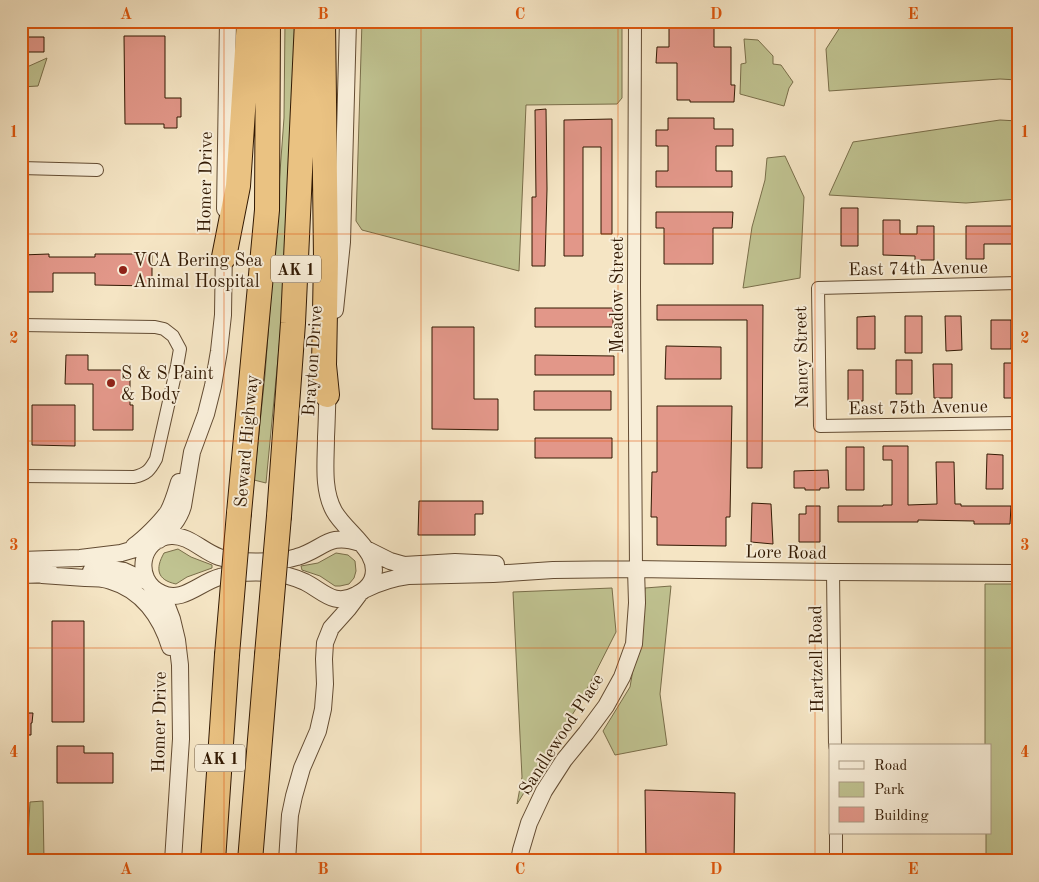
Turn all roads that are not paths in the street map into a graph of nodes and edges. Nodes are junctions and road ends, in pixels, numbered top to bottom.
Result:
1 (228, 21) edge
2 (249, 21) edge
3 (268, 21) edge
4 (307, 21) edge
5 (323, 21) edge
6 (348, 21) edge
7 (635, 21) edge
8 (21, 168) edge
9 (97, 170) dead end
10 (224, 257) junction
11 (1018, 283) edge
12 (818, 288) joint
13 (21, 325) edge
14 (327, 395) junction
15 (1018, 423) edge
16 (820, 426) joint
17 (192, 452) junction
18 (21, 476) edge
19 (155, 542) junction
20 (363, 546) junction
21 (121, 553) junction
22 (21, 560) edge
23 (636, 569) junction
24 (553, 570) junction
25 (833, 572) junction
26 (1018, 572) edge
27 (21, 575) edge
28 (42, 575) junction
29 (152, 586) junction
30 (363, 591) junction
31 (180, 700) junction
32 (835, 744) edge
33 (836, 834) edge
34 (173, 861) edge
35 (213, 861) edge
36 (250, 861) edge
37 (287, 861) edge
38 (520, 861) edge
39 (836, 861) edge

1 - 10 street, Homer Drive
2 - 10 highway
3 - 35 highway, Seward Highway / AK 1, bridge
4 - 36 highway, AK 1, bridge
5 - 14 highway
6 - 14 street, Brayton Drive
7 - 23 street, Meadow Street
8 - 9 street
10 - 17 street, Homer Drive
11 - 12 street, East 74th Avenue
12 - 16 street, Nancy Street
13 - 18 street
14 - 20 street, Brayton Drive
15 - 16 street, East 75th Avenue
17 - 19 street, Homer Drive
17 - 21 street
19 - 20 street
19 - 21 street
19 - 29 street
20 - 24 street, Lore Road
20 - 30 street
21 - 22 street
23 - 24 street, Lore Road
23 - 25 street, Lore Road
23 - 38 street, Sandlewood Place
24 - 30 street, Lore Road
25 - 26 street, Lore Road
25 - 32 street, Hartzell Road
27 - 28 street
28 - 29 street, Lore Road
28 - 31 street
29 - 30 street, Lore Road
29 - 31 street, Homer Drive
30 - 37 street
31 - 34 street, Homer Drive
33 - 39 street

